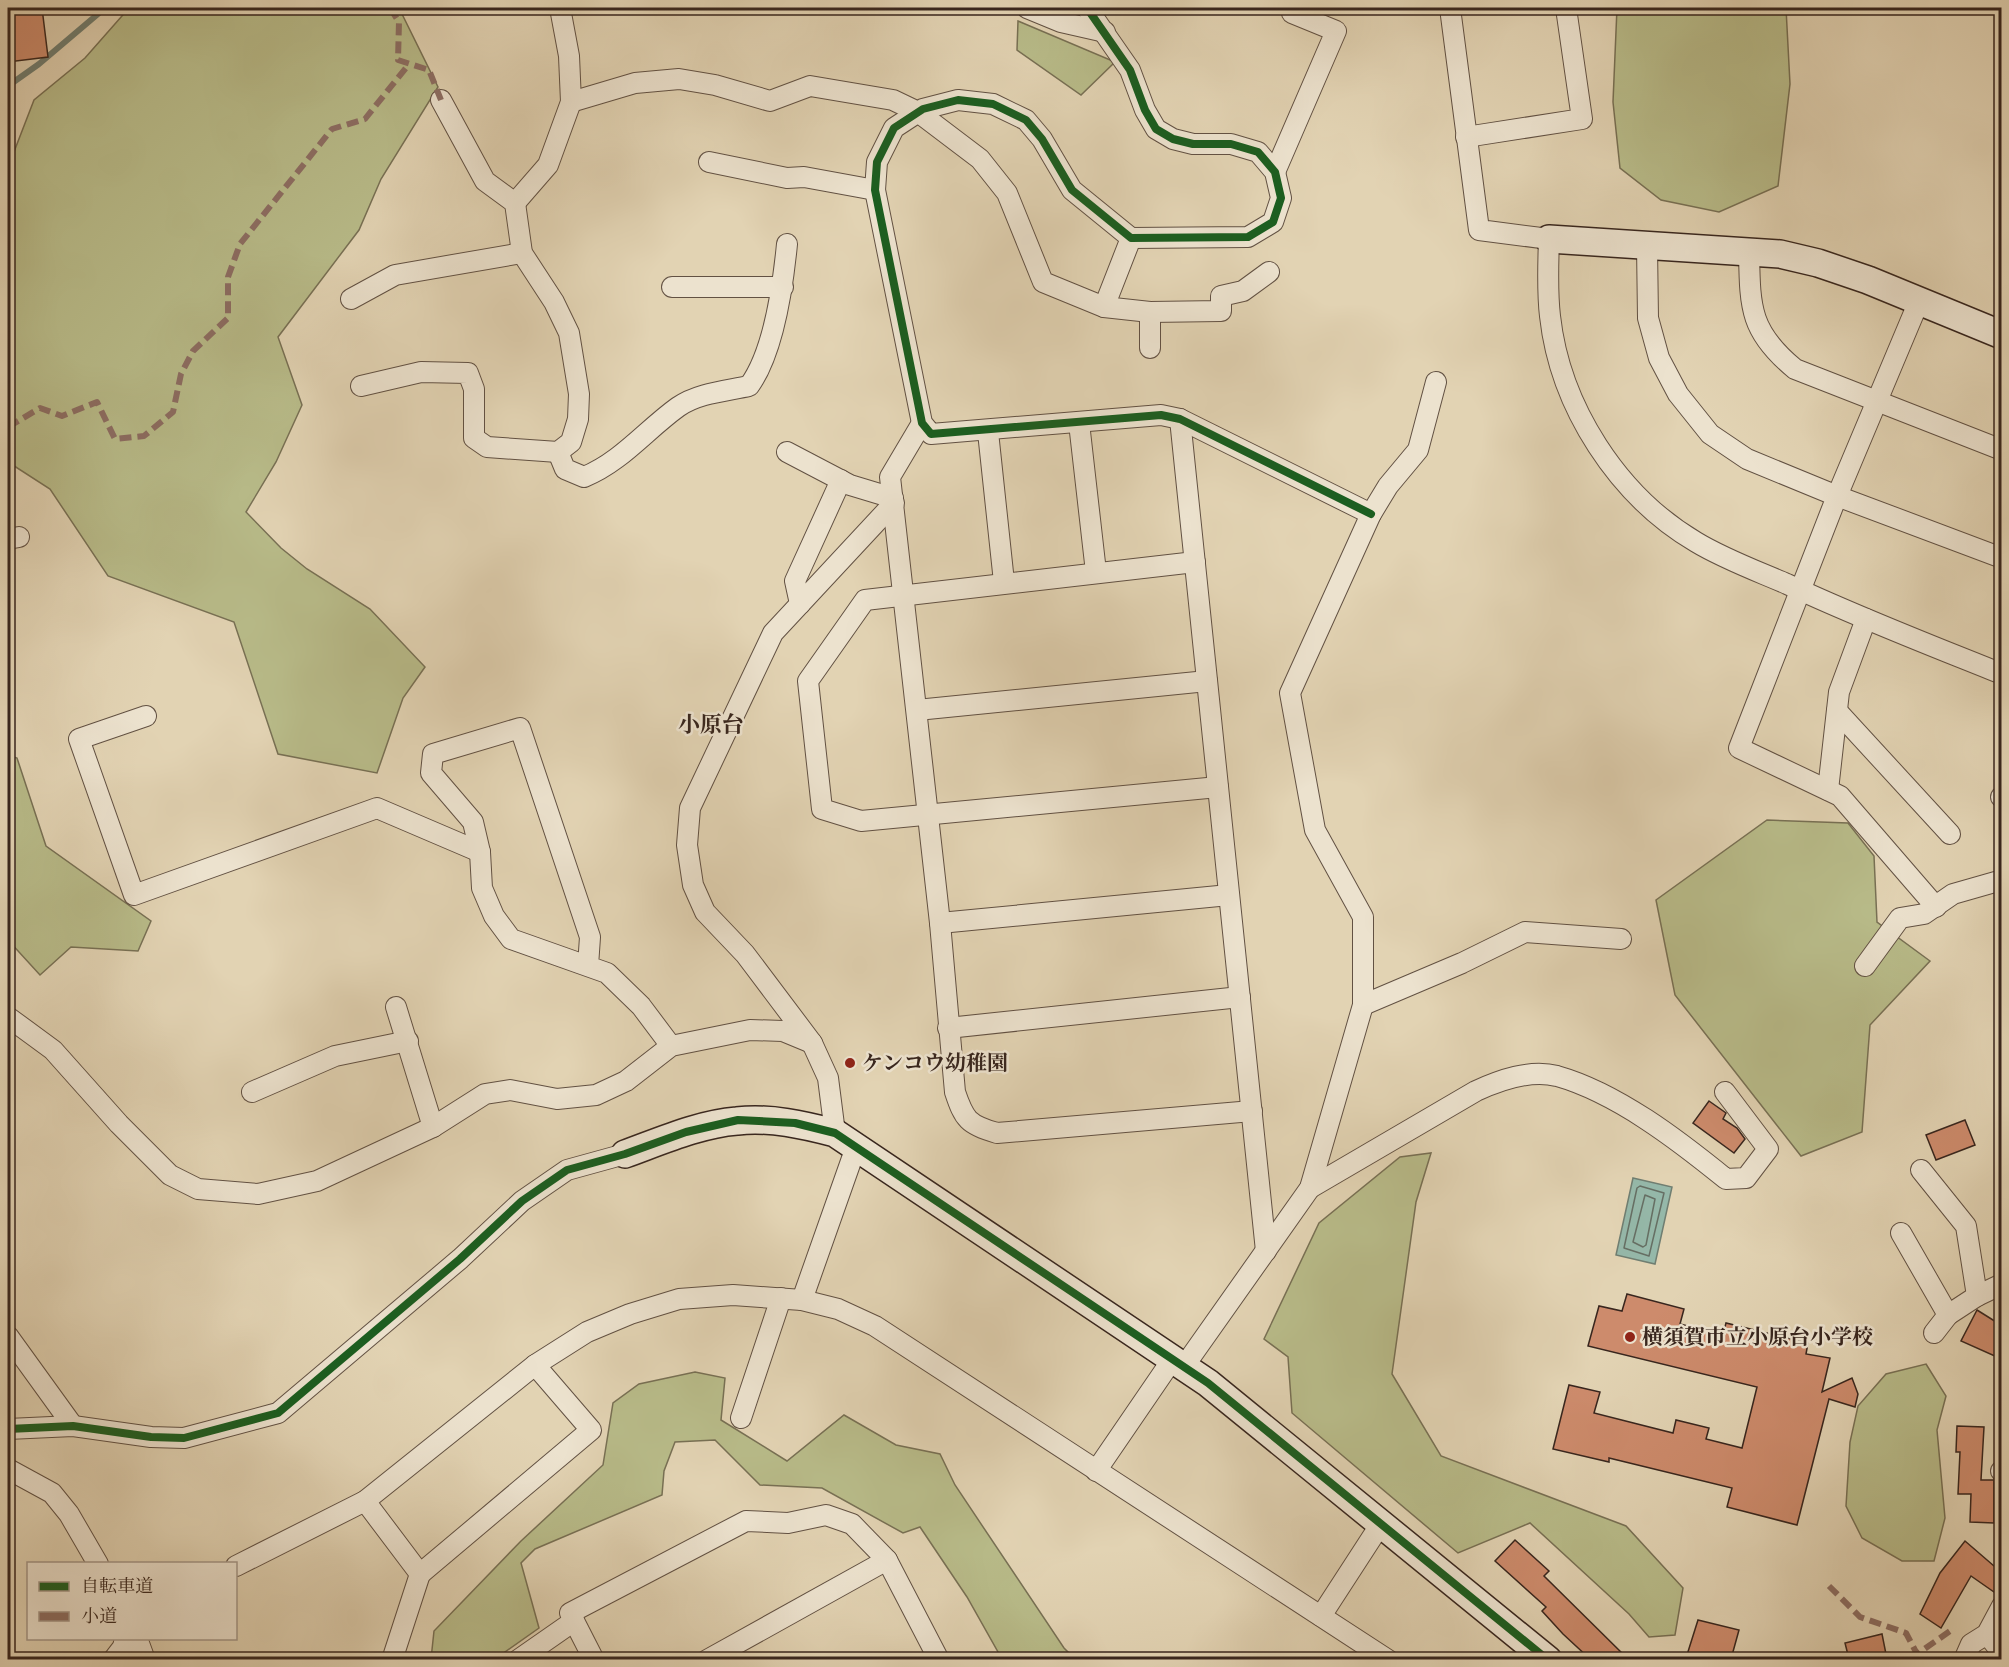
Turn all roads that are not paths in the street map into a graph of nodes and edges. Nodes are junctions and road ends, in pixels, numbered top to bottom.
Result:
1 (560, 8) edge
2 (1027, 8) edge
3 (1087, 8) edge
4 (1294, 8) edge
5 (1450, 8) edge
6 (1566, 8) edge
7 (1105, 32) junction
8 (441, 100) dead end
9 (571, 102) junction
10 (918, 112) junction
11 (1466, 137) junction
12 (709, 162) dead end
13 (1275, 172) junction
14 (876, 190) junction
15 (515, 203) junction
16 (1131, 238) junction
17 (1549, 239) junction
18 (788, 244) dead end
19 (1647, 246) junction
20 (1749, 250) junction
21 (522, 253) junction
22 (1269, 272) dead end
23 (672, 287) dead end
24 (783, 287) junction
25 (351, 299) dead end
26 (1919, 301) junction
27 (1104, 307) junction
28 (1150, 312) junction
29 (2001, 335) edge
30 (1150, 348) dead end
31 (1436, 382) dead end
32 (361, 386) dead end
33 (1878, 400) junction
34 (1180, 419) junction
35 (922, 423) junction
36 (1079, 423) junction
37 (988, 432) junction
38 (2001, 450) edge
39 (558, 452) junction
40 (788, 452) dead end
41 (841, 480) junction
42 (1837, 496) junction
43 (893, 501) junction
44 (1371, 514) junction
45 (2001, 558) edge
46 (1195, 562) junction
47 (1096, 572) junction
48 (1004, 582) junction
49 (1800, 590) junction
50 (903, 594) junction
51 (800, 604) junction
52 (1866, 619) junction
53 (2001, 674) edge
54 (1207, 681) junction
55 (917, 710) junction
56 (1836, 711) junction
57 (146, 716) dead end
58 (1218, 787) junction
59 (1828, 790) junction
60 (928, 814) junction
61 (1950, 834) dead end
62 (480, 852) junction
63 (2001, 880) edge
64 (1229, 895) junction
65 (1936, 907) junction
66 (940, 923) junction
67 (1621, 939) dead end
68 (588, 966) junction
69 (1865, 966) dead end
70 (1240, 997) junction
71 (1364, 1005) junction
72 (396, 1008) dead end
73 (8, 1017) edge
74 (948, 1028) junction
75 (408, 1041) junction
76 (812, 1042) junction
77 (671, 1046) junction
78 (252, 1092) dead end
79 (1725, 1092) dead end
80 (1252, 1111) junction
81 (433, 1127) junction
82 (845, 1140) junction
83 (625, 1154) joint
84 (1921, 1170) dead end
85 (1310, 1188) junction
86 (1901, 1233) dead end
87 (1266, 1251) junction
88 (2001, 1284) edge
89 (1977, 1296) junction
90 (781, 1298) junction
91 (802, 1300) junction
92 (1948, 1315) junction
93 (1934, 1333) dead end
94 (8, 1336) edge
95 (1179, 1361) junction
96 (535, 1365) junction
97 (741, 1418) dead end
98 (74, 1426) junction
99 (8, 1429) edge
100 (8, 1469) edge
101 (1096, 1471) junction
102 (365, 1501) junction
103 (1382, 1522) junction
104 (887, 1560) junction
105 (97, 1562) edge
106 (237, 1565) edge
107 (420, 1574) junction
108 (2001, 1606) edge
109 (1321, 1616) junction
110 (574, 1621) junction
111 (1988, 1634) junction
112 (125, 1640) edge
113 (138, 1640) edge
114 (2001, 1653) edge
115 (935, 1658) edge
116 (113, 1659) edge
117 (145, 1659) edge
118 (392, 1659) edge
119 (518, 1659) edge
120 (594, 1659) edge
121 (707, 1659) edge
122 (1388, 1659) edge
123 (1548, 1659) edge
124 (1964, 1659) edge

1 - 9 street
2 - 7 street
3 - 7 street
4 - 13 street
5 - 11 street
6 - 11 street
7 - 13 street
8 - 15 street
9 - 10 street
9 - 15 street
10 - 14 street
10 - 16 street
10 - 27 street
11 - 17 street
12 - 14 street
13 - 16 street
14 - 35 street
15 - 21 street
16 - 27 street
17 - 19 street
17 - 49 street
18 - 24 street
19 - 20 street
19 - 42 street
20 - 26 street
20 - 33 street
21 - 25 street
21 - 39 street
22 - 28 street
23 - 24 street
24 - 39 street
26 - 29 street
26 - 33 street
27 - 28 street
28 - 30 street
31 - 44 street
32 - 39 street
33 - 38 street
33 - 42 street
34 - 36 street
34 - 44 street
34 - 46 street
35 - 37 street
35 - 43 street
36 - 37 street
36 - 47 street
37 - 48 street
40 - 41 street
41 - 43 street
41 - 51 street
42 - 45 street
42 - 49 street
43 - 50 street
43 - 51 street
44 - 71 street
46 - 47 street
46 - 54 street
47 - 48 street
48 - 50 street
49 - 52 street
49 - 59 street
50 - 55 street
50 - 60 street
51 - 76 street
52 - 53 street
52 - 56 street
54 - 55 street
54 - 58 street
55 - 60 street
56 - 59 street
56 - 61 street
57 - 62 street
58 - 60 street
58 - 64 street
59 - 65 street
60 - 66 street
62 - 68 street
62 - 68 street
63 - 65 street
64 - 66 street
64 - 70 street
65 - 69 street
66 - 74 street
67 - 71 street
68 - 77 street
70 - 74 street
70 - 80 street
71 - 85 street
72 - 75 street
73 - 81 street
74 - 80 street
75 - 78 street
75 - 81 street
76 - 77 street
76 - 82 street
77 - 81 street
79 - 85 street
80 - 87 street
82 - 83 street
82 - 91 street
82 - 95 street
83 - 98 street
84 - 89 street
85 - 87 street
86 - 92 street
87 - 95 street
88 - 89 street
89 - 92 street
90 - 91 street
90 - 96 street
90 - 97 street
91 - 101 street
92 - 93 street
94 - 98 street
95 - 101 street
95 - 103 street
96 - 102 street
96 - 107 street
98 - 99 street
100 - 105 street
101 - 109 street
102 - 106 street
102 - 107 street
103 - 109 street
103 - 123 street
104 - 110 street
104 - 115 street
104 - 121 street
107 - 118 street
108 - 111 street
109 - 122 street
110 - 119 street
110 - 120 street
111 - 114 street
111 - 124 street
112 - 116 street
113 - 117 street

